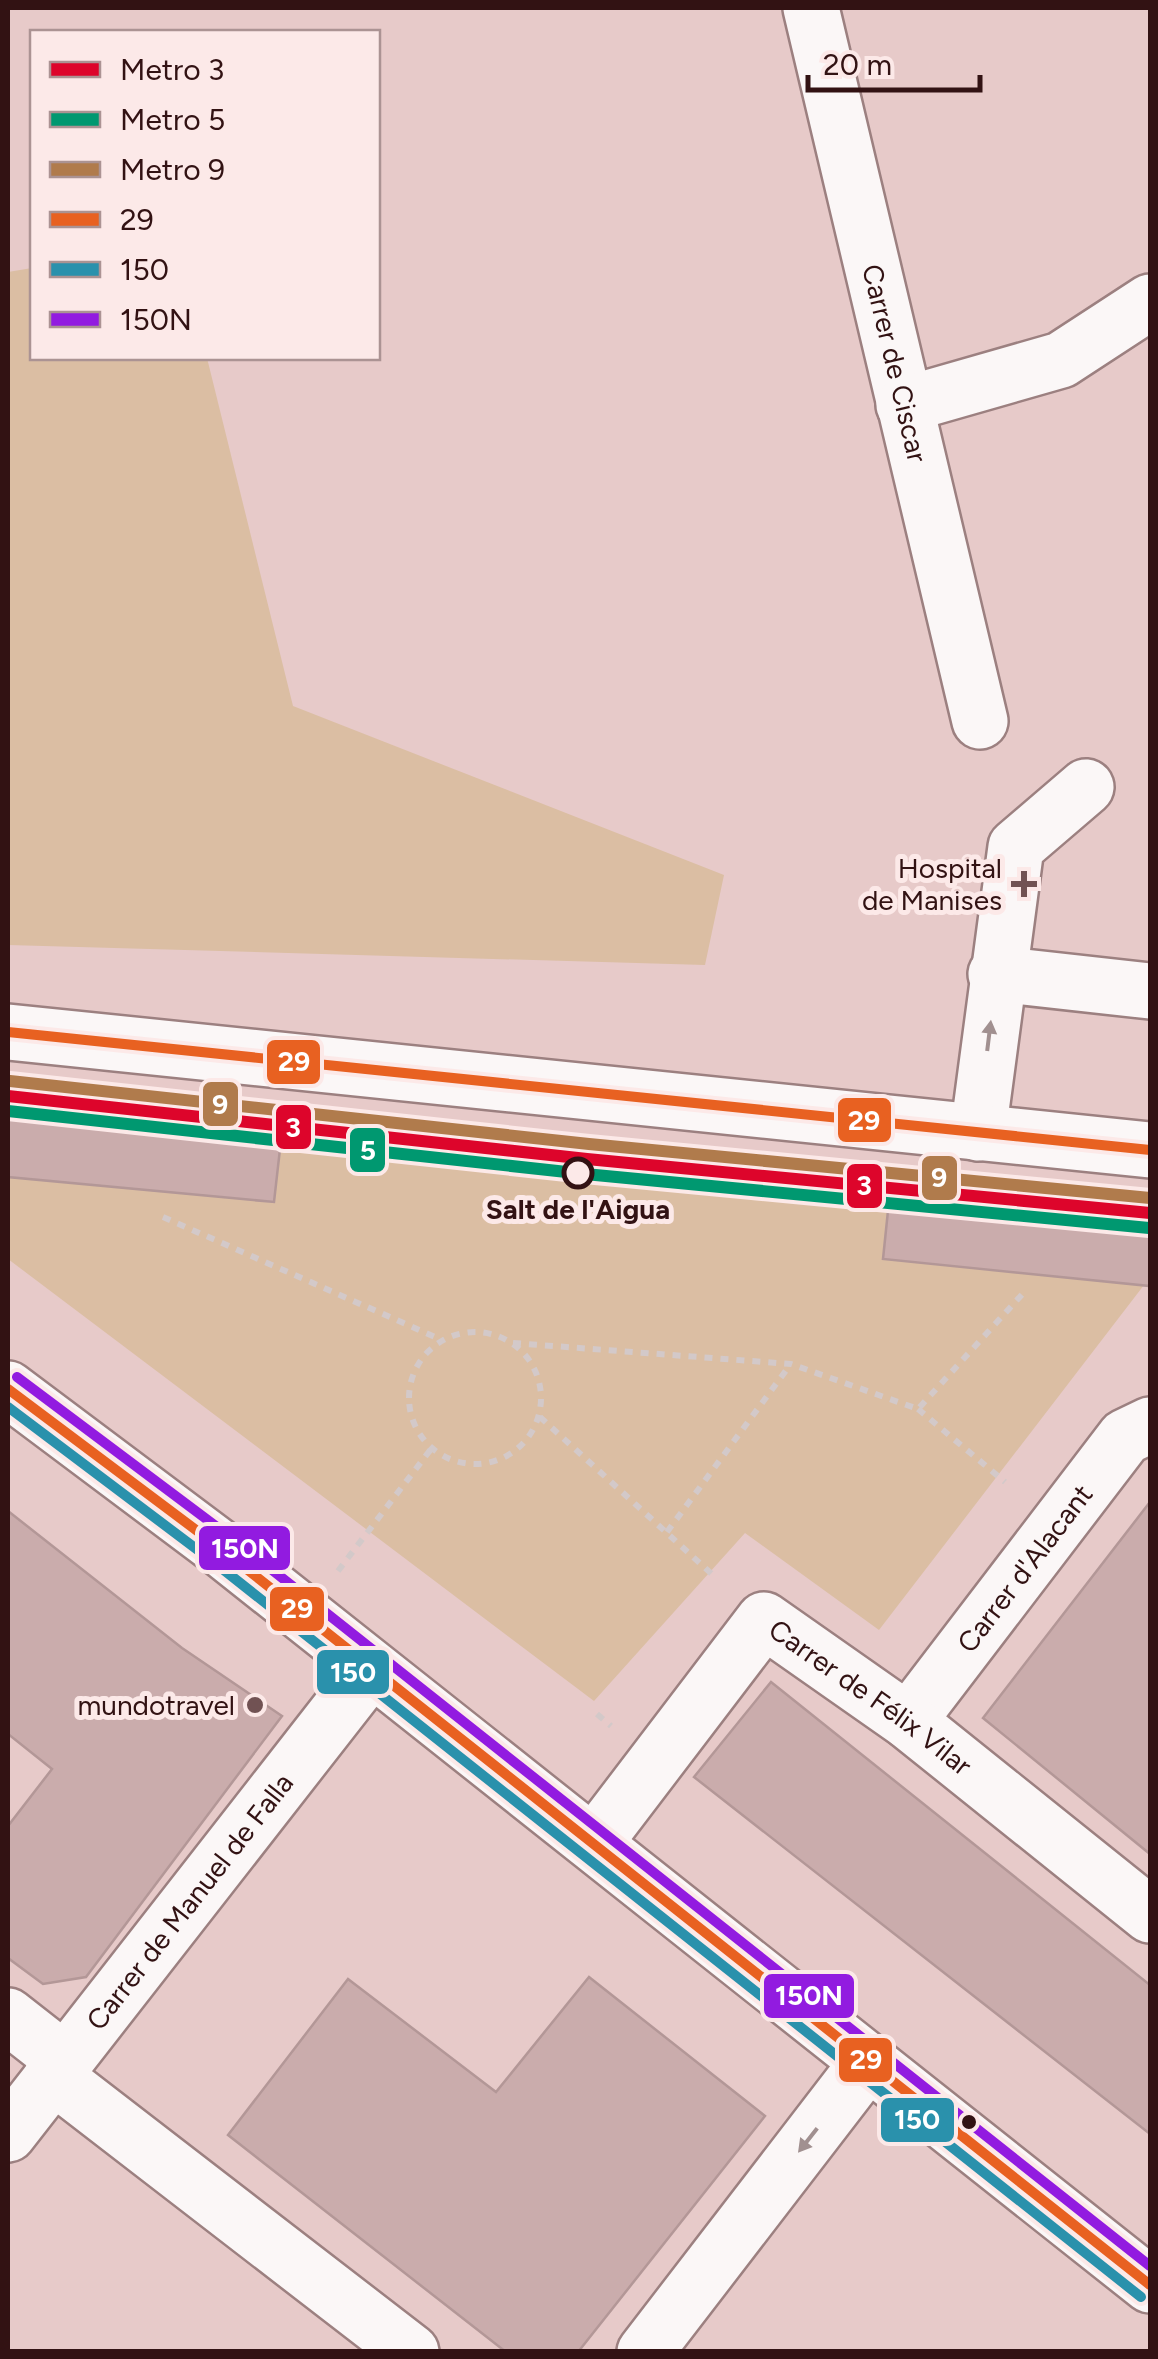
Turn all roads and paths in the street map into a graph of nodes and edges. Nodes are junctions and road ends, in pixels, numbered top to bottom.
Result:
1 (811, 8) edge
2 (1150, 302) edge
3 (904, 405) junction
4 (980, 721) dead end
5 (1086, 787) dead end
6 (996, 974) junction
7 (1150, 991) edge
8 (8, 1032) edge
9 (978, 1132) junction
10 (1150, 1150) edge
11 (163, 1217) dead end
12 (1027, 1290) dead end
13 (442, 1340) junction
14 (513, 1343) junction
15 (791, 1364) junction
16 (8, 1388) edge
17 (918, 1410) junction
18 (540, 1418) junction
19 (1150, 1425) edge
20 (431, 1449) junction
21 (1005, 1482) dead end
22 (667, 1532) junction
23 (715, 1576) dead end
24 (304, 1616) junction
25 (372, 1669) junction
26 (908, 1722) junction
27 (594, 1843) junction
28 (1150, 1915) edge
29 (8, 2016) edge
30 (868, 2062) junction
31 (58, 2067) junction
32 (8, 2134) edge
33 (1150, 2285) edge
34 (411, 2352) edge
35 (645, 2352) edge

1 - 3 street, Carrer de Ciscar
2 - 3 street
3 - 4 street, Carrer de Ciscar
5 - 6 street
6 - 7 street
9 -> 6 street
8 - 9 street
9 - 10 street
11 - 13 path
12 - 17 path
13 - 14 path
13 - 20 path
14 - 15 path
14 - 18 path
15 - 17 path
15 - 22 path
16 - 24 street
17 - 21 path
18 - 20 path
18 - 22 path
19 - 26 street, Carrer d'Alacant
20 - 24 path
22 - 23 path
24 - 25 street
25 - 27 street
25 - 31 street, Carrer de Manuel de Falla
26 - 27 street, Carrer de Félix Vilar
26 - 28 street, Carrer de Félix Vilar
27 - 30 street
29 - 31 street
30 - 33 street
30 -> 35 street
31 - 32 street, Carrer de Manuel de Falla
31 - 34 street

